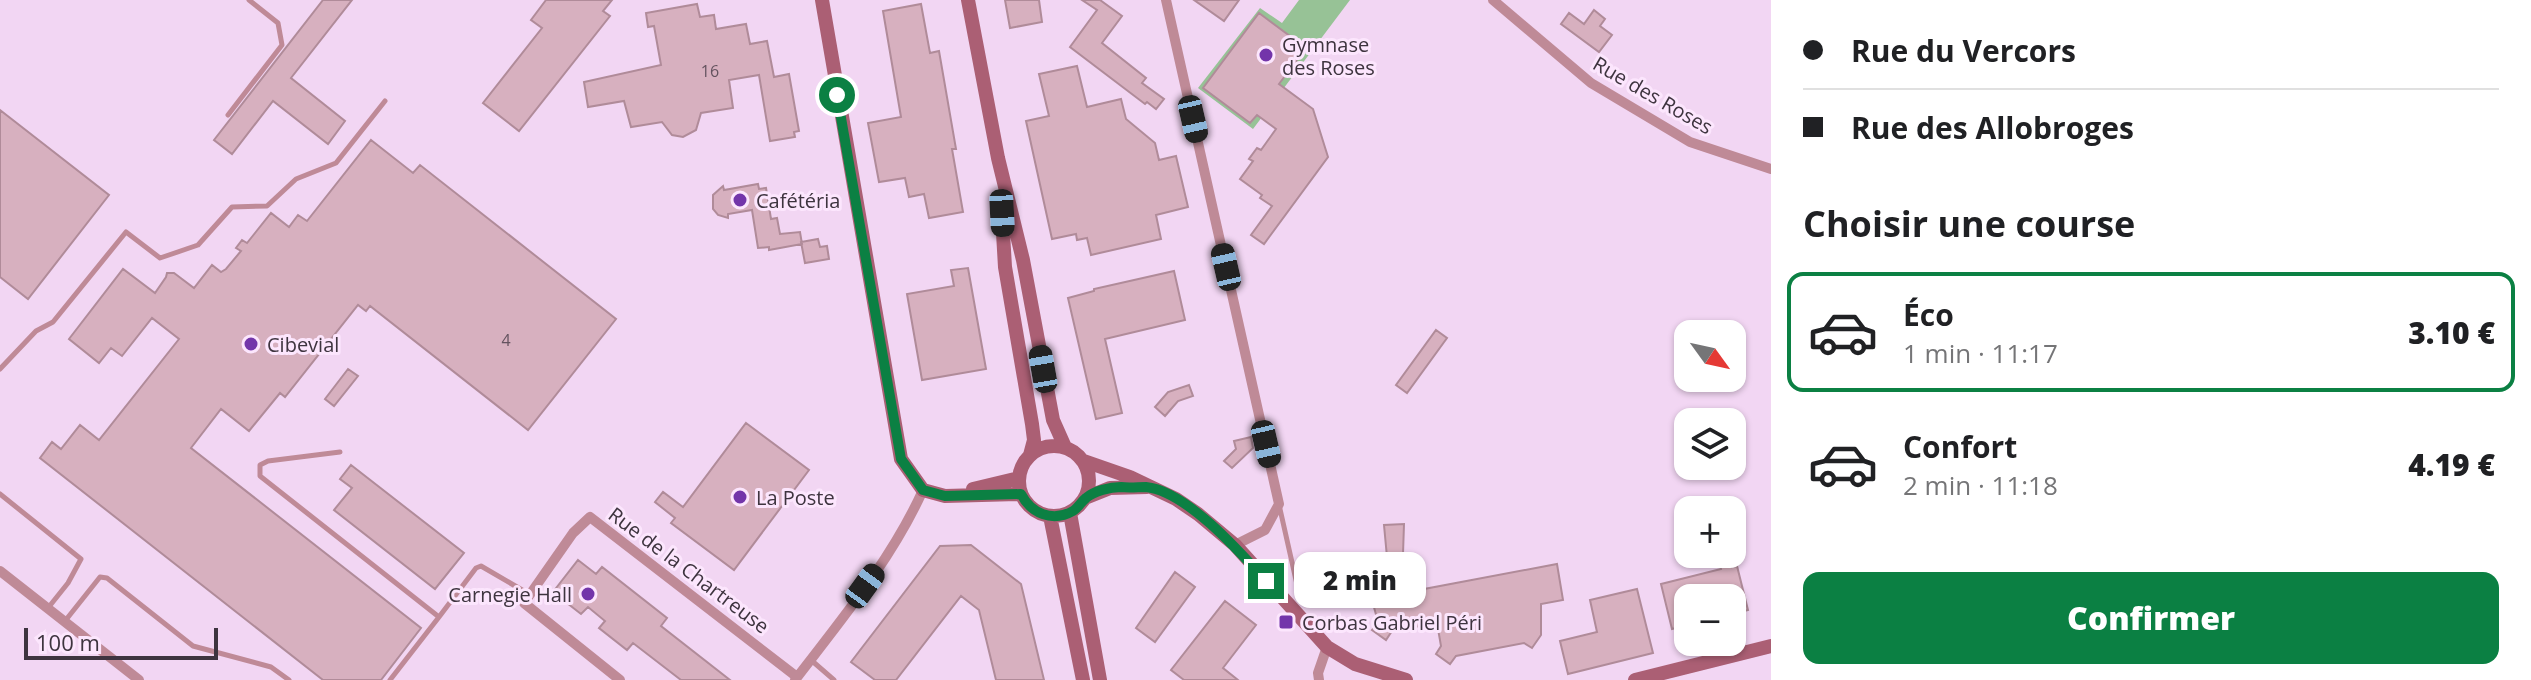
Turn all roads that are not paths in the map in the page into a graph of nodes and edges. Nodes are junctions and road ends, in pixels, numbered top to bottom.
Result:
1 (249, 0) edge
2 (822, 0) edge
3 (968, 0) edge
4 (1166, 0) edge
5 (1493, 0) edge
6 (385, 101) dead end
7 (228, 115) dead end
8 (998, 158) junction
9 (1771, 169) edge
10 (0, 369) edge
11 (1065, 447) junction
12 (340, 452) dead end
13 (1030, 455) junction
14 (1084, 461) junction
15 (1019, 478) junction
16 (1148, 487) junction
17 (923, 490) junction
18 (0, 494) edge
19 (1021, 494) junction
20 (945, 496) junction
21 (1085, 498) junction
22 (1279, 504) junction
23 (1070, 513) junction
24 (1050, 516) junction
25 (1235, 545) junction
26 (0, 571) edge
27 (1298, 589) dead end
28 (529, 594) junction
29 (48, 609) junction
30 (439, 617) junction
31 (64, 622) junction
32 (1327, 647) junction
33 (1769, 649) edge
34 (810, 659) junction
35 (795, 678) edge
36 (139, 680) edge
37 (289, 680) edge
38 (390, 680) edge
39 (620, 680) edge
40 (834, 680) edge
41 (1083, 680) edge
42 (1100, 680) edge
43 (1319, 680) edge
44 (1406, 680) edge
45 (1635, 680) edge

1 - 7 lane
2 - 17 main road
3 - 8 main road
4 - 22 street
5 - 9 street, Rue des Roses
6 - 10 lane
8 - 11 main road
8 - 13 main road
11 - 13 main road
11 - 14 main road
12 - 30 lane
13 - 15 main road
14 - 16 main road
14 - 21 main road
15 - 19 main road
15 - 20 main road
16 - 21 main road
16 - 25 main road
17 - 20 main road
17 - 34 street
18 - 29 lane
19 - 20 main road
19 - 24 main road
21 - 23 main road
22 - 25 street
22 - 27 lane
23 - 24 main road
23 - 42 main road
24 - 41 main road
25 - 32 main road
26 - 29 street
28 - 30 lane
28 - 35 street, Rue de la Chartreuse
28 - 39 street
29 - 31 street
30 - 38 lane
31 - 36 street
31 - 37 lane
32 - 43 street
32 - 44 main road
33 - 45 main road
34 - 35 street
34 - 40 lane

